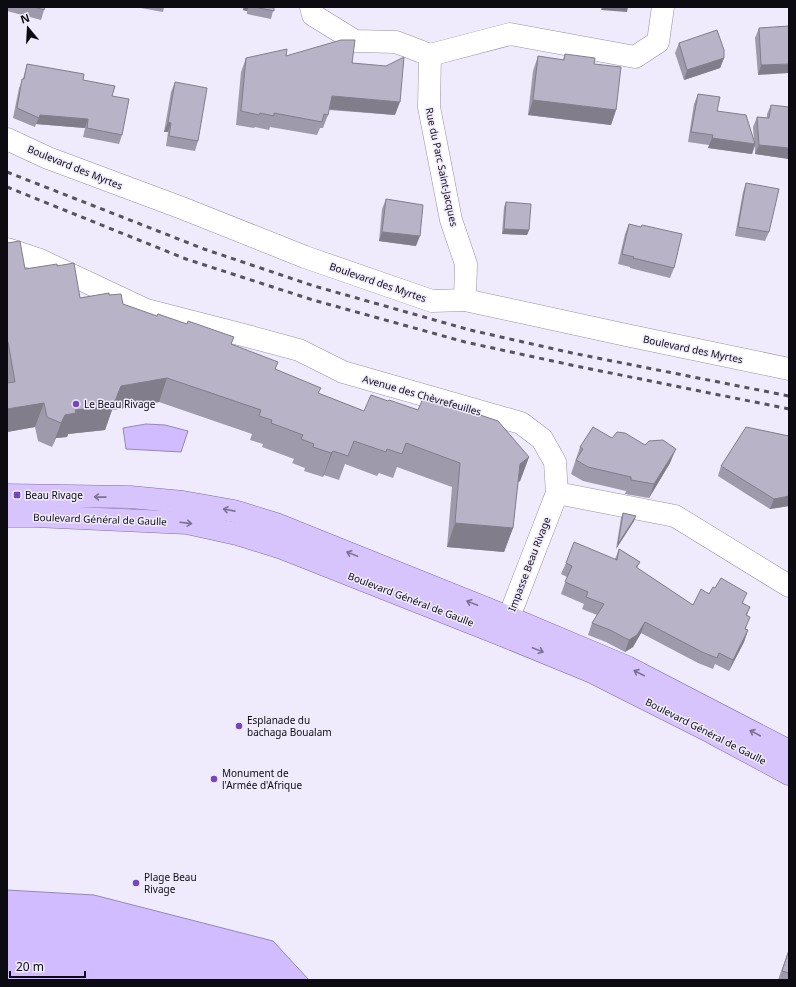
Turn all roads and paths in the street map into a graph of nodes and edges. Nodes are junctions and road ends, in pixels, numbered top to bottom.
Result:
1 (311, 7) edge
2 (663, 7) edge
3 (430, 55) junction
4 (7, 139) edge
5 (7, 249) edge
6 (465, 300) junction
7 (789, 369) edge
8 (557, 493) junction
9 (7, 495) edge
10 (7, 516) edge
11 (789, 586) edge
12 (505, 626) junction
13 (789, 751) edge
14 (789, 774) edge

1 - 3 street
2 - 3 street
3 - 6 street, Rue du Parc Saint-Jacques
4 - 6 street, Boulevard des Myrtes
5 - 8 street, Avenue des Chèvrefeuilles
6 - 7 street, Boulevard des Myrtes
8 - 11 street
8 - 12 street, Impasse Beau Rivage
12 -> 9 main road, Boulevard Général de Gaulle
10 -> 12 main road, Boulevard Général de Gaulle
13 -> 12 main road, Boulevard Général de Gaulle
12 -> 14 main road, Boulevard Général de Gaulle

